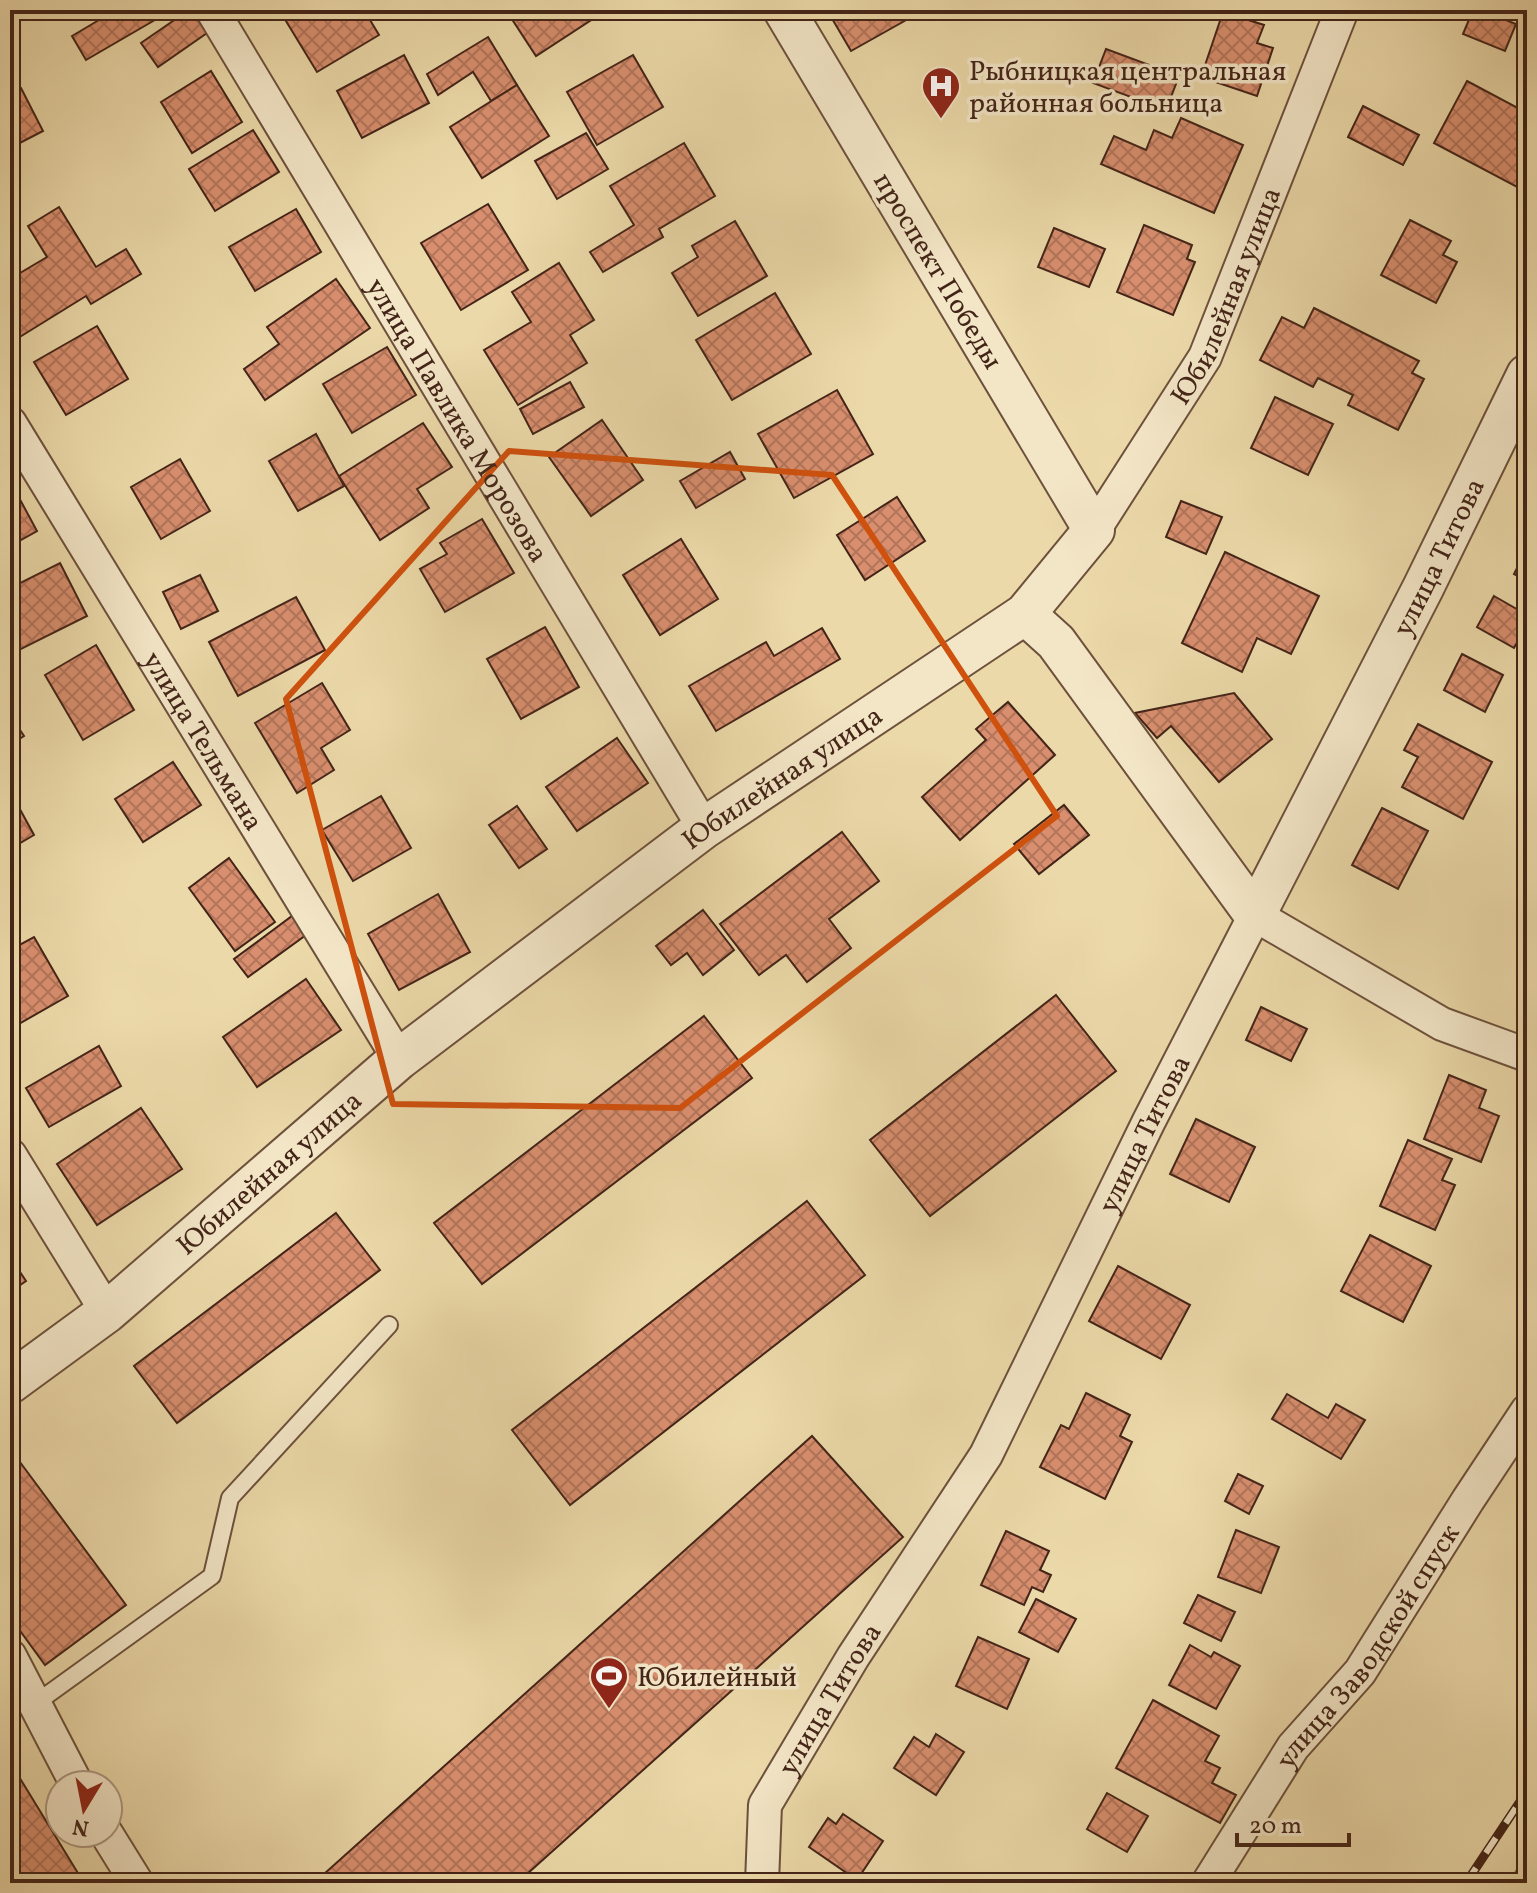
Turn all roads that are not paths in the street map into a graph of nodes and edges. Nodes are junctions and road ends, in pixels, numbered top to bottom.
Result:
1 (212, 10) edge
2 (784, 10) edge
3 (1342, 10) edge
4 (1527, 375) edge
5 (10, 423) edge
6 (1094, 530) junction
7 (1025, 614) junction
8 (704, 828) junction
9 (1255, 915) junction
10 (1527, 1055) edge
11 (399, 1059) junction
12 (10, 1155) edge
13 (107, 1312) junction
14 (389, 1325) dead end
15 (10, 1383) edge
16 (1527, 1411) edge
17 (10, 1656) edge
18 (36, 1703) junction
19 (69, 1769) edge
20 (116, 1849) edge
21 (137, 1883) edge
22 (762, 1883) edge
23 (1208, 1883) edge

1 - 8 street, улица Павлика Морозова
2 - 6 street, проспект Победы
3 - 6 street, Юбилейная улица
4 - 9 street, улица Титова
5 - 11 street, улица Тельмана
6 - 7 street, Юбилейная улица
7 - 8 street, Юбилейная улица
7 - 9 street
8 - 11 street, Юбилейная улица
9 - 10 street
9 - 22 street, улица Титова
11 - 13 street, Юбилейная улица
12 - 13 street
13 - 15 street, Юбилейная улица
14 - 18 lane
16 - 23 street, улица Заводской спуск
17 - 18 street
18 - 19 street
20 - 21 street

